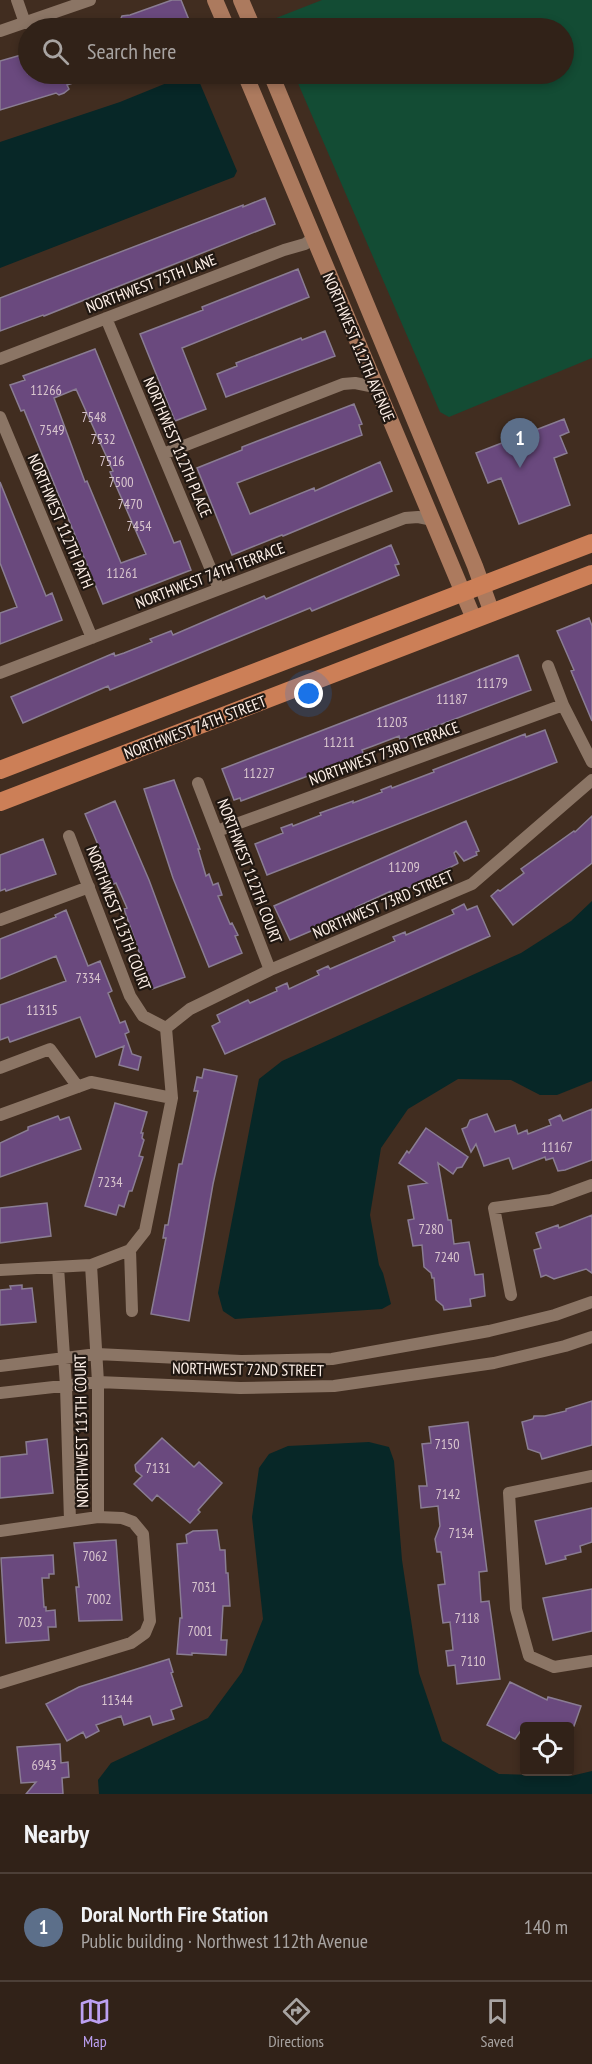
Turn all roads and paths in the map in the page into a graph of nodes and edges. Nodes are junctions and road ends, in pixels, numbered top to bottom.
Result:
1 (17, 0) edge
2 (90, 0) edge
3 (215, 0) edge
4 (241, 0) edge
5 (23, 18) edge
6 (39, 18) edge
7 (223, 18) edge
8 (249, 18) edge
9 (18, 25) edge
10 (0, 31) edge
11 (249, 84) edge
12 (275, 84) edge
13 (329, 212) junction
14 (313, 238) junction
15 (106, 318) junction
16 (0, 359) edge
17 (375, 387) junction
18 (0, 417) edge
19 (163, 454) junction
20 (433, 520) junction
21 (592, 543) edge
22 (592, 574) edge
23 (482, 584) junction
24 (219, 589) junction
25 (463, 591) junction
26 (492, 613) junction
27 (474, 619) junction
28 (92, 638) junction
29 (548, 666) dead end
30 (0, 673) edge
31 (563, 705) junction
32 (592, 762) edge
33 (0, 770) edge
34 (592, 780) edge
35 (198, 783) dead end
36 (0, 802) edge
37 (217, 831) junction
38 (69, 836) dead end
39 (89, 887) junction
40 (0, 920) edge
41 (270, 970) junction
42 (166, 1028) junction
43 (0, 1068) edge
44 (78, 1087) junction
45 (172, 1098) junction
46 (0, 1115) edge
47 (592, 1185) edge
48 (130, 1250) junction
49 (91, 1265) junction
50 (58, 1267) junction
51 (0, 1270) edge
52 (511, 1295) dead end
53 (592, 1302) edge
54 (132, 1311) dead end
55 (592, 1337) edge
56 (97, 1354) junction
57 (64, 1358) junction
58 (0, 1366) edge
59 (98, 1382) junction
60 (66, 1386) junction
61 (0, 1393) edge
62 (592, 1476) edge
63 (98, 1517) junction
64 (70, 1521) junction
65 (0, 1531) edge
66 (592, 1661) edge
67 (0, 1683) edge

1 - 5 street
2 - 6 street
3 - 7 street
4 - 8 street
9 - 10 street
11 - 14 street, NORTHWEST 112TH AVENUE
12 - 13 street, NORTHWEST 112TH AVENUE
13 - 14 street
13 - 23 street, NORTHWEST 112TH AVENUE
14 - 15 street, NORTHWEST 75TH LANE
14 - 17 street, NORTHWEST 112TH AVENUE
15 - 16 street, NORTHWEST 75TH LANE
15 - 19 street, NORTHWEST 112TH PLACE
17 - 19 street
17 - 20 street, NORTHWEST 112TH AVENUE
18 - 28 street, NORTHWEST 112TH PATH
19 - 24 street, NORTHWEST 112TH PLACE
20 - 24 street, NORTHWEST 74TH TERRACE
20 - 25 street, NORTHWEST 112TH AVENUE
21 - 23 main road, NORTHWEST 74TH STREET
22 - 26 main road, NORTHWEST 74TH STREET
23 - 25 main road, NORTHWEST 74TH STREET
23 - 26 street, NORTHWEST 112TH AVENUE
24 - 28 street, NORTHWEST 74TH TERRACE
25 - 27 street, NORTHWEST 112TH AVENUE
25 - 33 main road, NORTHWEST 74TH STREET
26 - 27 main road, NORTHWEST 74TH STREET
27 - 36 main road, NORTHWEST 74TH STREET
28 - 30 street, NORTHWEST 74TH TERRACE
29 - 31 street
31 - 32 street
31 - 37 street, NORTHWEST 73RD TERRACE
34 - 41 street, NORTHWEST 73RD STREET
35 - 37 street, NORTHWEST 112TH COURT
37 - 41 street, NORTHWEST 112TH COURT
38 - 39 street, NORTHWEST 113TH COURT
39 - 40 street
39 - 42 street, NORTHWEST 113TH COURT
41 - 42 street, NORTHWEST 73RD STREET
42 - 45 street
43 - 44 street
44 - 45 street
44 - 46 street
45 - 48 street
47 - 52 street
48 - 49 street
48 - 54 street
49 - 50 street
49 - 56 street, NORTHWEST 113TH COURT
50 - 51 street
50 - 57 street, NORTHWEST 113TH COURT
53 - 56 street, NORTHWEST 72ND STREET
55 - 59 street, NORTHWEST 72ND STREET
56 - 57 street, NORTHWEST 72ND STREET
56 - 59 street, NORTHWEST 113TH COURT
57 - 58 street, NORTHWEST 72ND STREET
57 - 60 street, NORTHWEST 113TH COURT
59 - 60 street, NORTHWEST 72ND STREET
59 - 63 street, NORTHWEST 113TH COURT
60 - 61 street, NORTHWEST 72ND STREET
60 - 64 street, NORTHWEST 113TH COURT
62 - 66 street
63 - 64 street
63 - 67 street, NORTHWEST 113TH COURT
64 - 65 street

